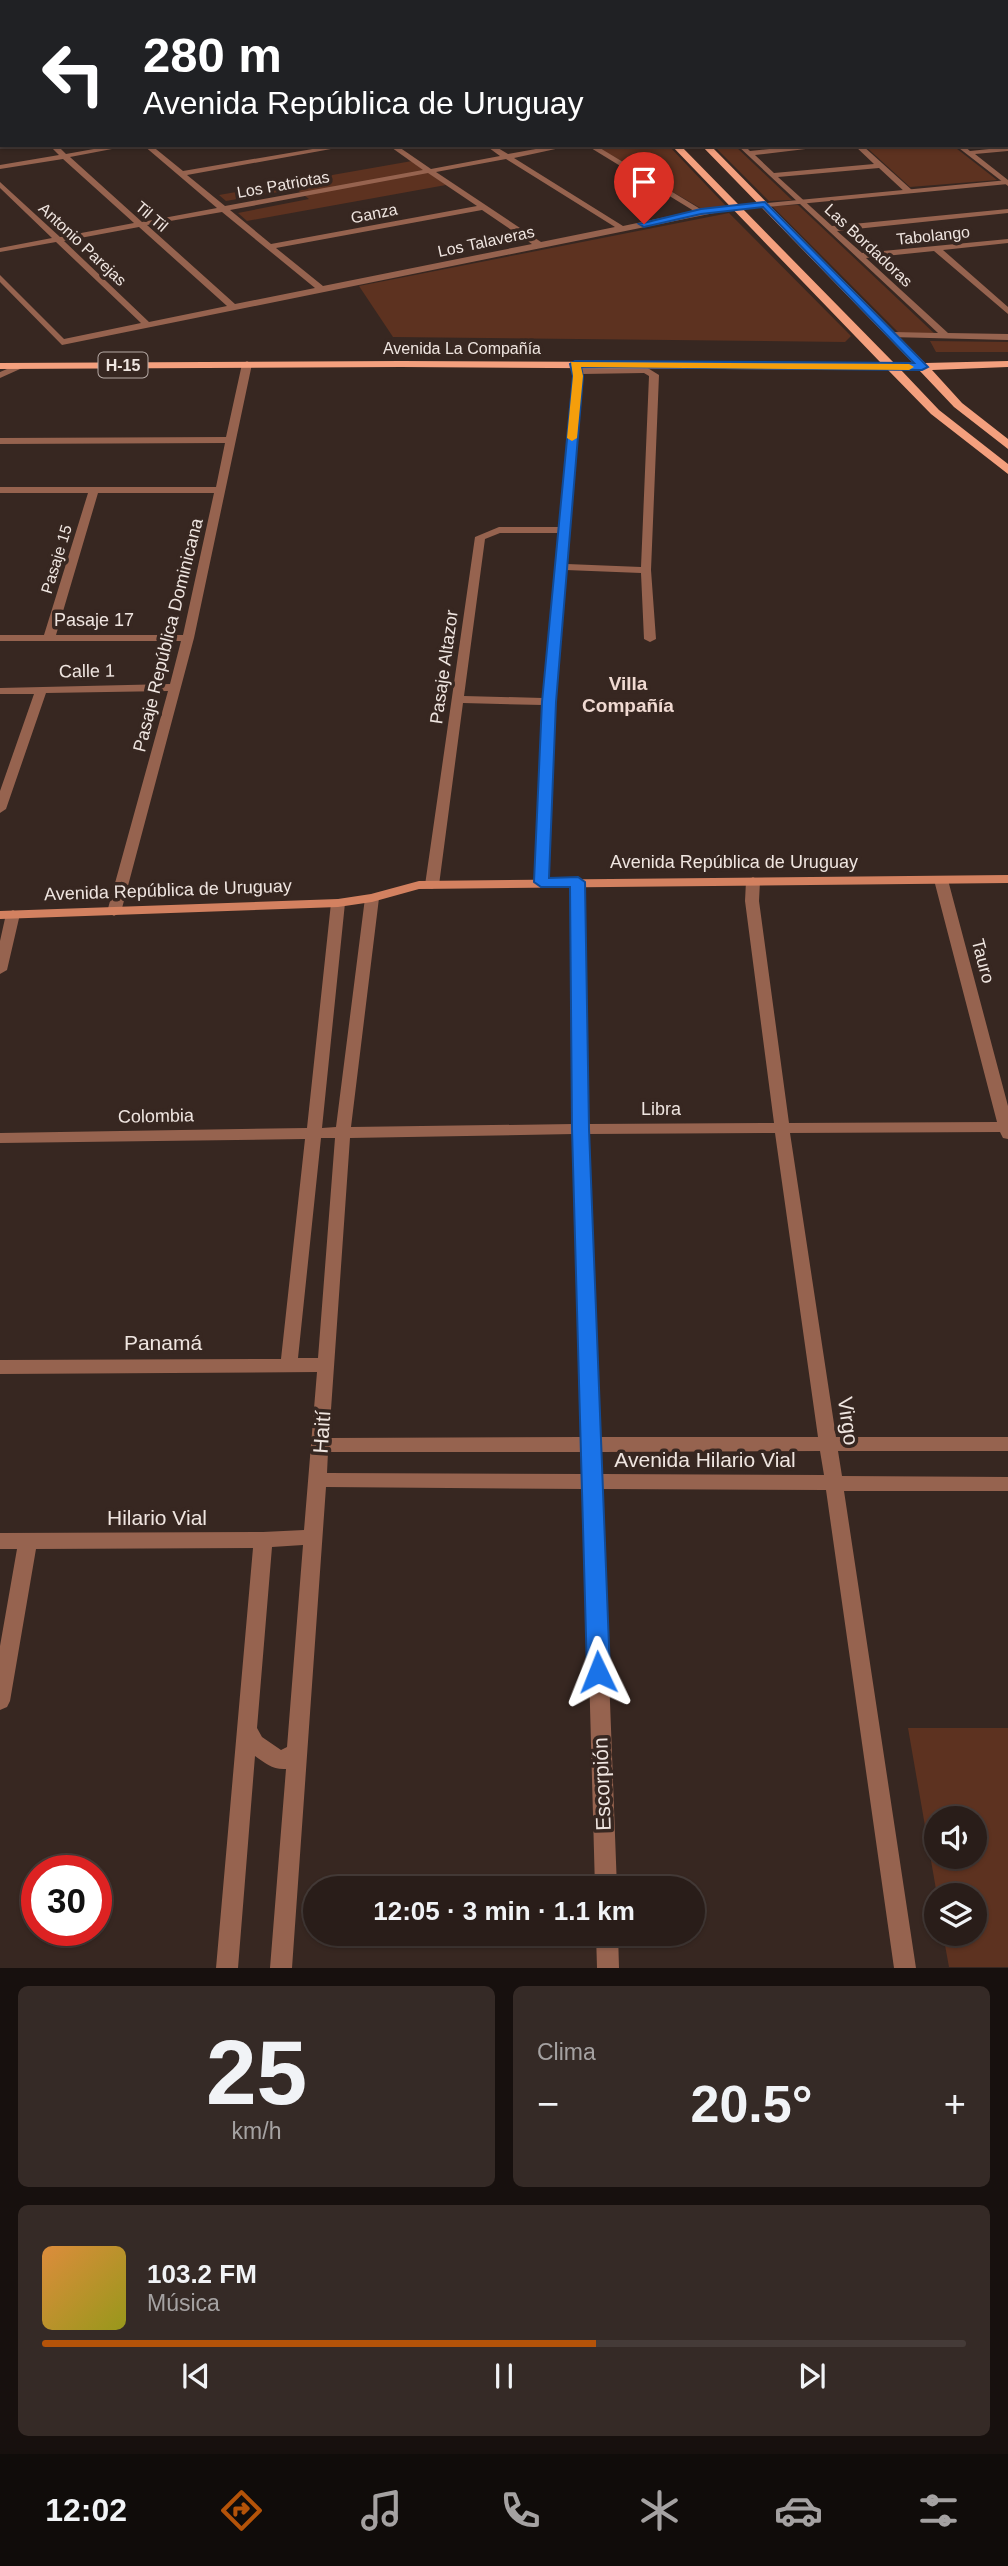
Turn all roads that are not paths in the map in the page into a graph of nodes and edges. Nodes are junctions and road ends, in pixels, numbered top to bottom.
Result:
1 (54, 147) edge
2 (118, 147) edge
3 (148, 147) edge
4 (338, 147) edge
5 (394, 147) edge
6 (491, 147) edge
7 (560, 147) edge
8 (592, 147) edge
9 (677, 147) edge
10 (707, 147) edge
11 (742, 147) edge
12 (814, 147) edge
13 (860, 147) edge
14 (960, 147) edge
15 (1008, 149) edge
16 (748, 153) junction
17 (967, 153) junction
18 (62, 156) junction
19 (507, 157) junction
20 (880, 166) junction
21 (0, 167) edge
22 (430, 171) junction
23 (181, 174) junction
24 (771, 175) junction
25 (1007, 183) edge
26 (0, 184) edge
27 (909, 191) junction
28 (800, 201) junction
29 (765, 204) junction
30 (484, 207) junction
31 (736, 208) junction
32 (223, 209) junction
33 (1008, 211) edge
34 (701, 212) junction
35 (141, 224) junction
36 (623, 229) junction
37 (831, 229) junction
38 (57, 241) junction
39 (1007, 242) edge
40 (538, 244) junction
41 (270, 247) junction
42 (936, 248) junction
43 (0, 250) edge
44 (860, 256) junction
45 (0, 277) edge
46 (322, 290) junction
47 (233, 307) junction
48 (1008, 311) edge
49 (147, 324) junction
50 (893, 335) junction
51 (947, 337) junction
52 (1008, 337) edge
53 (1008, 364) edge
54 (24, 365) junction
55 (247, 365) junction
56 (0, 366) edge
57 (576, 367) junction
58 (891, 367) junction
59 (922, 367) junction
60 (0, 376) edge
61 (231, 440) junction
62 (0, 441) edge
63 (1008, 445) edge
64 (1008, 470) edge
65 (0, 490) edge
66 (94, 490) junction
67 (221, 490) junction
68 (563, 530) junction
69 (562, 567) junction
70 (646, 570) junction
71 (0, 638) edge
72 (49, 638) junction
73 (188, 638) junction
74 (650, 639) dead end
75 (175, 687) junction
76 (41, 690) junction
77 (0, 691) edge
78 (458, 699) junction
79 (549, 702) junction
80 (0, 809) edge
81 (1008, 879) edge
82 (941, 880) junction
83 (752, 881) junction
84 (541, 882) junction
85 (578, 882) junction
86 (432, 884) junction
87 (372, 898) junction
88 (338, 903) junction
89 (114, 912) junction
90 (6, 915) edge
91 (0, 970) edge
92 (782, 1128) junction
93 (581, 1129) junction
94 (1007, 1130) edge
95 (314, 1133) junction
96 (343, 1133) junction
97 (0, 1138) edge
98 (289, 1365) junction
99 (327, 1365) junction
100 (0, 1367) edge
101 (829, 1444) junction
102 (1008, 1444) edge
103 (591, 1445) junction
104 (321, 1446) junction
105 (319, 1480) junction
106 (592, 1482) junction
107 (834, 1483) junction
108 (1008, 1484) edge
109 (314, 1537) junction
110 (262, 1540) junction
111 (0, 1541) edge
112 (28, 1541) junction
113 (0, 1702) edge
114 (247, 1729) junction
115 (298, 1750) junction
116 (606, 1876) edge
117 (607, 1946) edge
118 (227, 1968) edge
119 (281, 1968) edge
120 (608, 1968) edge
121 (905, 1968) edge

1 - 18 street, Til Til
2 - 18 street
3 - 23 street
4 - 23 street
5 - 22 street
6 - 19 street
7 - 19 street, Los Patriotas
8 - 34 street
9 - 31 main road
10 - 29 main road
11 - 16 street, Las Bordadoras
12 - 16 street
13 - 20 street
14 - 17 street
15 - 17 street
16 - 24 street, Las Bordadoras
17 - 25 street
18 - 21 street
18 - 35 street, Til Til
19 - 22 street, Los Patriotas
19 - 36 street
20 - 24 street
20 - 27 street
22 - 30 street
22 - 32 street, Los Patriotas
23 - 32 street
24 - 28 street, Las Bordadoras
25 - 27 street, Los Talaveras
26 - 38 street, Antonio Parejas
27 - 28 street, Los Talaveras
28 - 29 street, Los Talaveras
28 - 37 street, Las Bordadoras
29 - 31 street, Los Talaveras
29 - 50 main road
30 - 40 street
30 - 41 street, Ganza
31 - 34 street, Los Talaveras
31 - 58 main road
32 - 35 street, Los Patriotas
32 - 41 street
33 - 37 street
34 - 36 street, Los Talaveras
35 - 38 street, Los Patriotas
35 - 47 street, Til Til
36 - 40 street, Los Talaveras
37 - 44 street, Las Bordadoras
38 - 43 street, Los Patriotas
38 - 49 street, Antonio Parejas
39 - 42 street, Tabolango
40 - 46 street, Los Talaveras
41 - 46 street
42 - 44 street, Tabolango
42 - 48 street
44 - 51 street, Las Bordadoras
45 - 49 street, Los Talaveras
46 - 47 street, Los Talaveras
47 - 49 street, Los Talaveras
50 - 51 street
50 - 59 main road
51 - 52 street
53 - 59 main road, Avenida La Compañía / H-15
54 - 55 main road, Avenida La Compañía / H-15
54 - 56 main road, Avenida La Compañía / H-15
54 - 60 street
55 - 57 main road, Avenida La Compañía / H-15
55 - 61 street, Pasaje República Dominicana
57 - 58 main road, Avenida La Compañía / H-15
57 - 68 street
57 - 70 street
58 - 59 main road, Avenida La Compañía / H-15
58 - 64 main road
59 - 63 main road
61 - 62 street
61 - 67 street, Pasaje República Dominicana
65 - 66 street
66 - 67 street
66 - 72 street, Pasaje 15
67 - 73 street, Pasaje República Dominicana
68 - 69 street
68 - 78 street, Pasaje Altazor
69 - 70 street
69 - 79 street
70 - 74 street
71 - 72 street, Pasaje 17
72 - 73 street, Pasaje 17
73 - 75 street, Pasaje República Dominicana
75 - 76 street, Calle 1
75 - 89 street, Pasaje República Dominicana
76 - 77 street, Calle 1
76 - 80 street
78 - 79 street
78 - 86 street, Pasaje Altazor
79 - 84 street
81 - 82 main road, Avenida República de Uruguay
82 - 83 main road, Avenida República de Uruguay
82 - 94 street, Tauro
83 - 85 main road, Avenida República de Uruguay
83 - 92 street, Virgo
84 - 85 main road, Avenida República de Uruguay
84 - 86 main road, Avenida República de Uruguay
85 - 93 street, Escorpión
86 - 87 main road, Avenida República de Uruguay
87 - 88 main road, Avenida República de Uruguay
87 - 96 street, Haití
88 - 89 main road, Avenida República de Uruguay
88 - 95 street
89 - 90 main road, Avenida República de Uruguay
90 - 91 street
92 - 93 street, Libra
92 - 94 street, Libra
92 - 101 street, Virgo
93 - 96 street, Libra
93 - 103 street, Escorpión
95 - 96 street, Libra
95 - 97 street, Colombia
95 - 98 street
96 - 99 street, Haití
98 - 99 street, Panamá
98 - 100 street, Panamá
99 - 104 street, Haití
101 - 102 street, Avenida Hilario Vial
101 - 103 street, Avenida Hilario Vial
101 - 107 street, Virgo
103 - 104 street, Avenida Hilario Vial
103 - 106 street, Escorpión
104 - 105 street, Haití
105 - 106 street, Avenida Hilario Vial
105 - 109 street, Haití
106 - 107 street, Avenida Hilario Vial
106 - 116 street, Escorpión
107 - 108 street, Avenida Hilario Vial
107 - 121 street, Virgo
109 - 110 street, Hilario Vial
109 - 115 street, Haití
110 - 112 street, Hilario Vial
110 - 114 street
111 - 112 street, Hilario Vial
112 - 113 street
114 - 115 street
114 - 118 street
115 - 119 street, Haití
117 - 120 street

